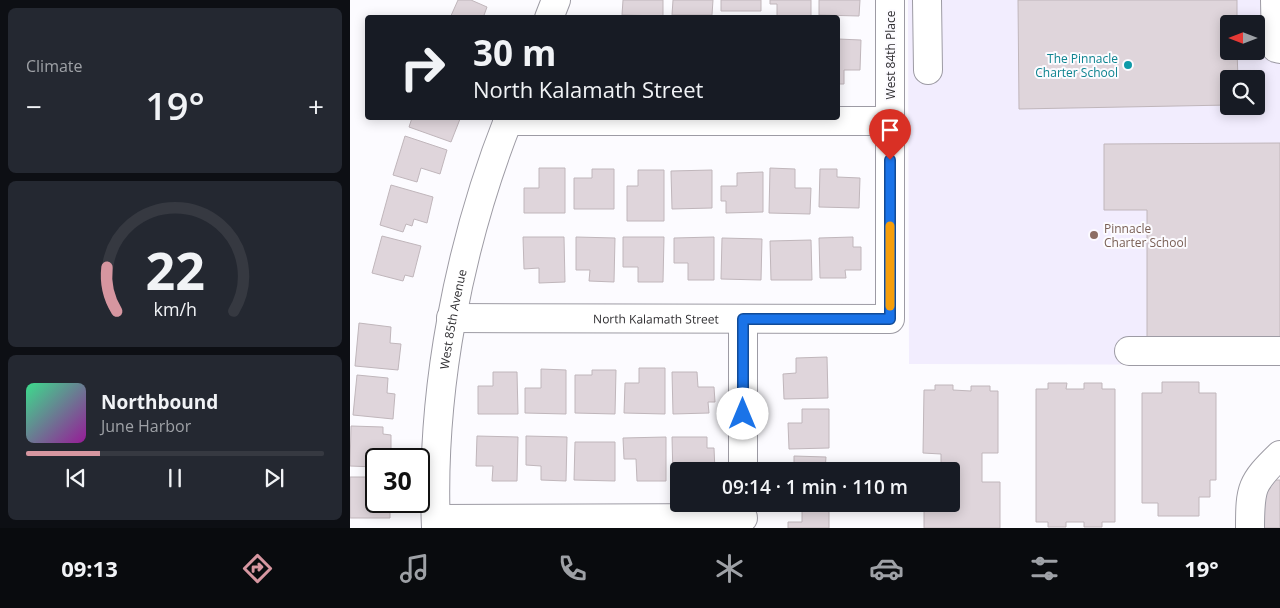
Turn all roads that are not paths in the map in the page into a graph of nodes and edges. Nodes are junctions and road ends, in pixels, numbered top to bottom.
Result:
1 (556, 0) edge
2 (890, 0) edge
3 (927, 0) edge
4 (1275, 0) edge
5 (550, 15) edge
6 (1280, 48) edge
7 (928, 70) dead end
8 (508, 120) edge
9 (699, 120) edge
10 (890, 121) junction
11 (451, 318) junction
12 (743, 319) junction
13 (878, 327) joint
14 (1129, 351) dead end
15 (1280, 351) edge
16 (1280, 455) edge
17 (743, 462) edge
18 (743, 517) edge
19 (436, 523) edge
20 (1250, 528) edge

1 - 5 street
2 - 10 street, West 84th Place
3 - 7 street
4 - 6 street
8 - 11 street, West 85th Avenue
9 - 10 street
10 - 13 street, West 84th Place
11 - 12 street, North Kalamath Street
11 - 19 street, West 85th Avenue
12 - 13 street, North Kalamath Street
12 - 17 street
14 - 15 street
16 - 20 street
18 - 19 street

